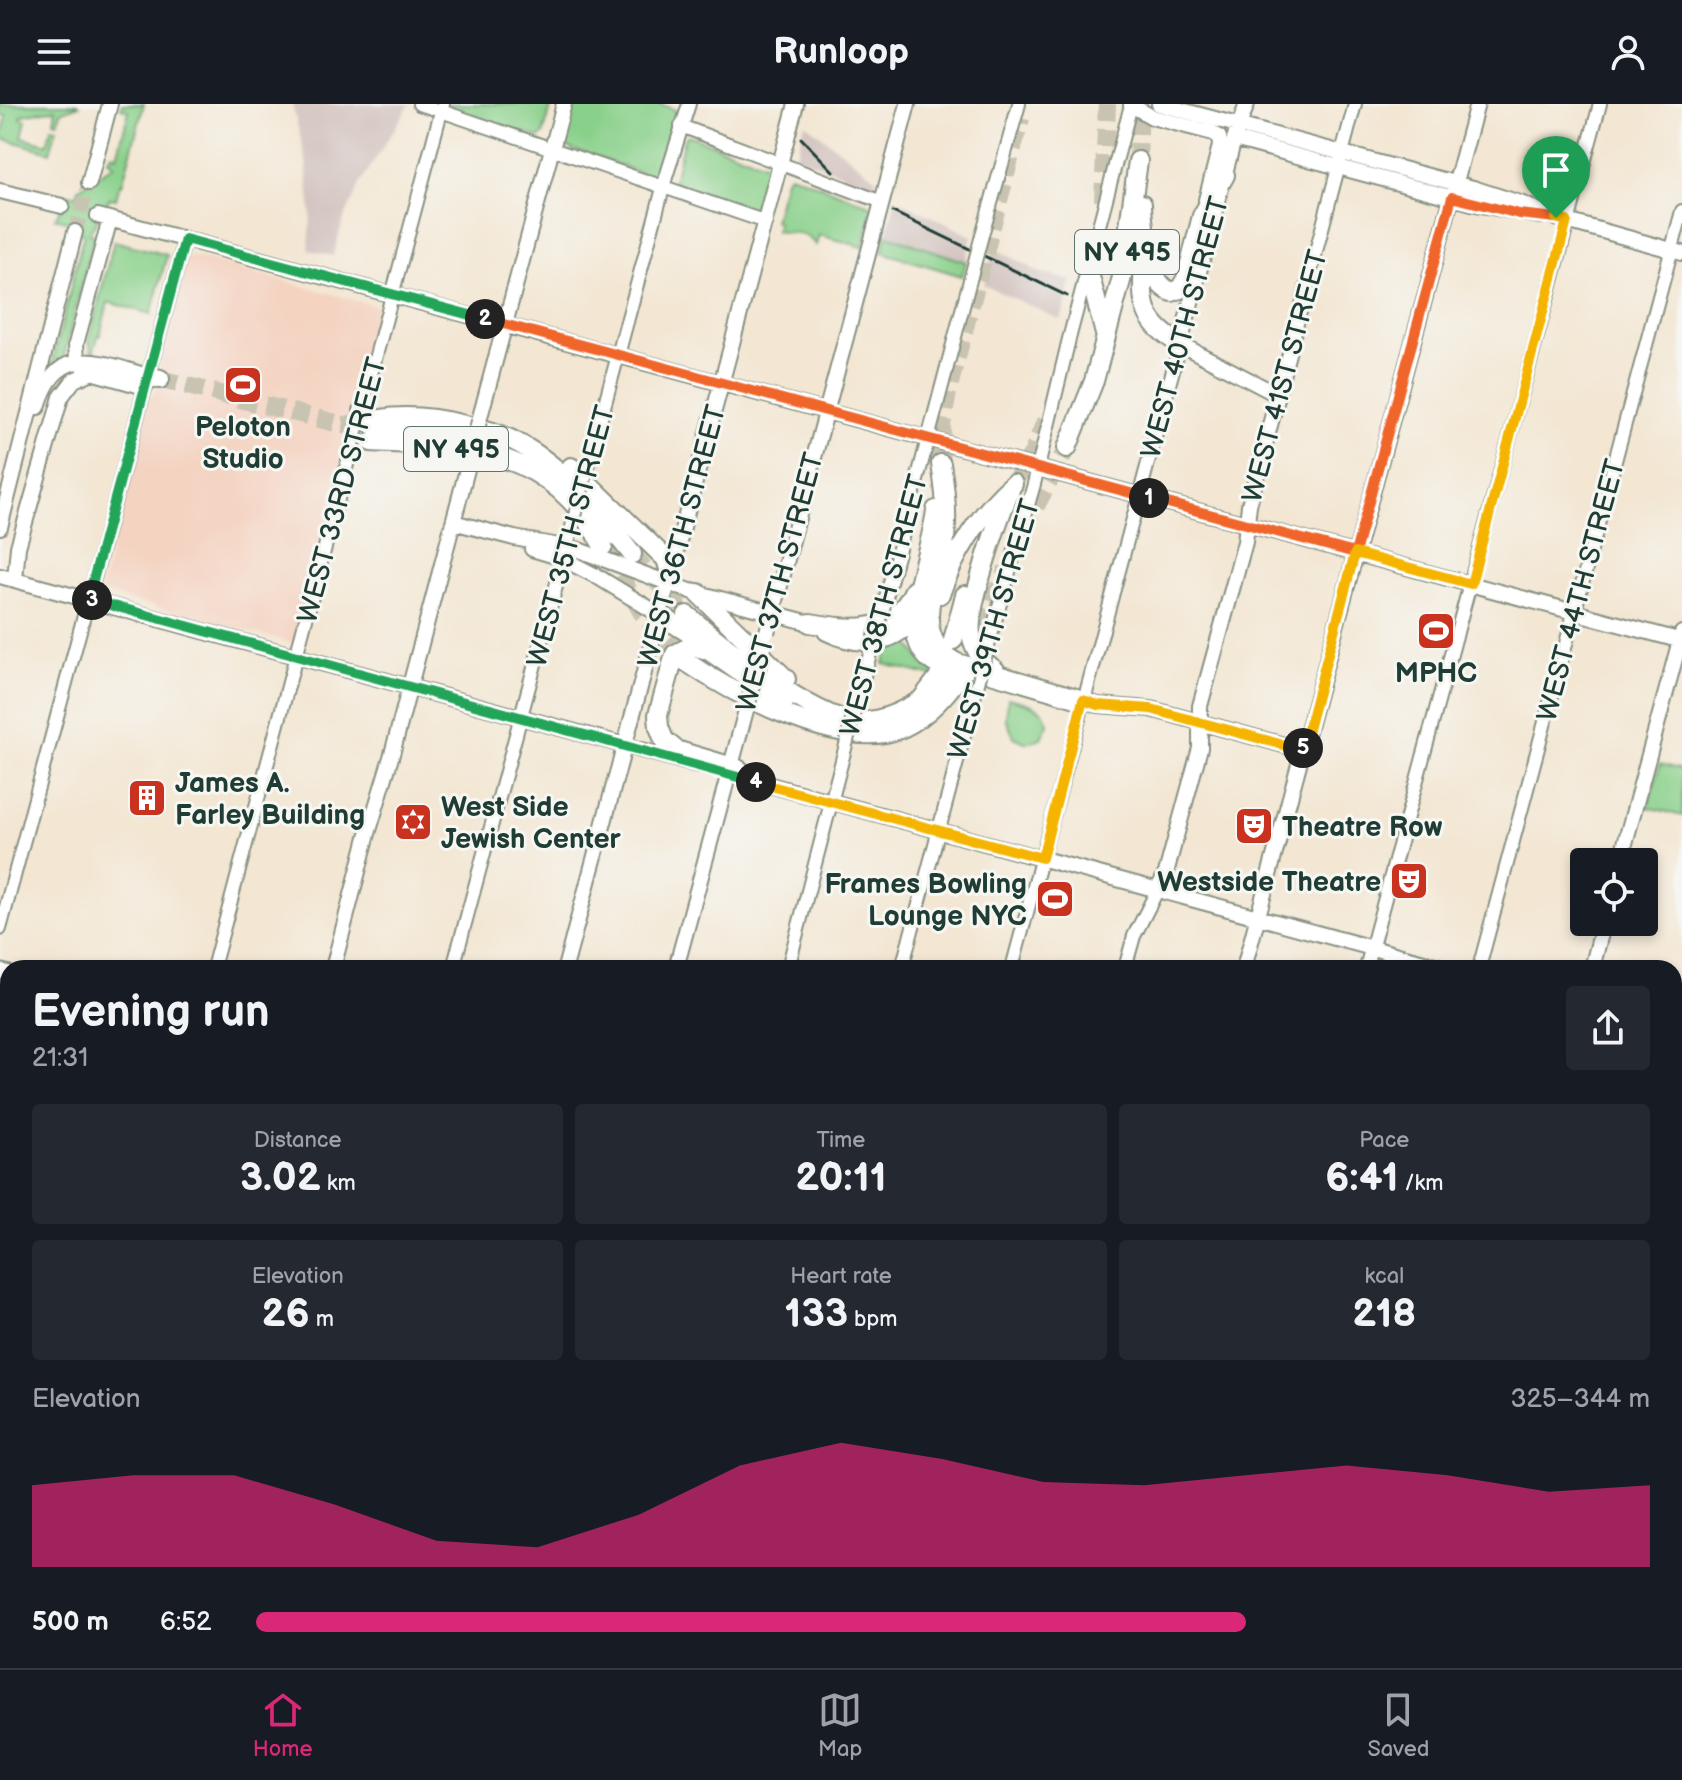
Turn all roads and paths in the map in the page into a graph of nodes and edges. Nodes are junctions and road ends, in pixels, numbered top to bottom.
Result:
1 (110, 104) edge
2 (564, 104) edge
3 (689, 104) edge
4 (796, 104) edge
5 (908, 104) edge
6 (1019, 104) edge
7 (1130, 104) edge
8 (1150, 104) edge
9 (1159, 104) edge
10 (1247, 104) edge
11 (1355, 104) edge
12 (1477, 104) edge
13 (1600, 104) edge
14 (434, 107) edge
15 (681, 126) junction
16 (1232, 135) junction
17 (552, 149) junction
18 (1340, 161) junction
19 (781, 163) junction
20 (1225, 175) junction
21 (89, 183) tunnel mouth
22 (663, 187) junction
23 (1454, 190) junction
24 (0, 191) edge
25 (882, 202) junction
26 (62, 206) dead end
27 (1682, 211) edge
28 (1202, 216) junction
29 (1562, 220) junction
30 (766, 222) junction
31 (75, 232) tunnel mouth
32 (185, 239) junction
33 (1145, 242) junction
34 (1677, 252) edge
35 (1088, 269) junction
36 (392, 295) junction
37 (505, 325) junction
38 (1105, 341) junction
39 (1180, 344) junction
40 (618, 355) junction
41 (77, 360) junction
42 (90, 373) junction
43 (152, 382) junction
44 (722, 383) junction
45 (1278, 395) junction
46 (824, 411) junction
47 (371, 415) junction
48 (500, 434) junction
49 (928, 438) junction
50 (363, 440) junction
51 (1067, 448) tunnel mouth
52 (18, 464) junction
53 (543, 467) junction
54 (1037, 468) junction
55 (1013, 484) junction
56 (1139, 495) junction
57 (453, 522) junction
58 (1247, 524) junction
59 (0, 527) edge
60 (603, 546) tunnel mouth
61 (1355, 553) junction
62 (566, 554) junction
63 (632, 554) tunnel mouth
64 (922, 573) junction
65 (7, 578) edge
66 (669, 583) junction
67 (1471, 584) junction
68 (698, 593) junction
69 (88, 599) junction
70 (1574, 612) junction
71 (660, 615) junction
72 (687, 615) tunnel mouth
73 (914, 618) junction
74 (810, 623) junction
75 (1681, 638) edge
76 (953, 640) dead end
77 (708, 650) junction
78 (297, 656) junction
79 (685, 661) tunnel mouth
80 (1005, 678) junction
81 (982, 680) junction
82 (410, 687) junction
83 (1083, 700) junction
84 (919, 701) junction
85 (806, 702) junction
86 (521, 716) junction
87 (1199, 721) junction
88 (828, 727) junction
89 (872, 734) junction
90 (625, 746) junction
91 (1302, 750) junction
92 (730, 770) junction
93 (758, 782) joint
94 (831, 803) junction
95 (937, 831) junction
96 (1624, 848) edge
97 (1042, 858) junction
98 (1158, 889) junction
99 (1258, 916) junction
100 (0, 929) edge
101 (1600, 936) edge
102 (1371, 948) junction
103 (215, 960) edge
104 (335, 960) edge
105 (455, 960) edge
106 (567, 960) edge
107 (678, 960) edge
108 (790, 960) edge
109 (904, 960) edge
110 (1014, 960) edge
111 (1127, 960) edge
112 (1246, 960) edge
113 (1368, 960) edge
114 (1416, 960) edge
115 (1481, 960) edge
116 (1594, 960) edge

1 - 21 main road
2 - 17 main road
3 - 15 street, WEST 35TH STREET
4 - 19 main road, WEST 36TH STREET
5 - 25 main road, WEST 37TH STREET
6 - 49 street, WEST 38TH STREET, bridge
7 - 8 main road
7 - 16 main road
7 - 35 street, WEST 39TH STREET
9 - 16 main road
10 - 16 main road, WEST 40TH STREET
11 - 18 street, WEST 41ST STREET
12 - 23 main road
13 - 29 street
14 - 17 street
14 - 36 street, WEST 33RD STREET
15 - 19 street
15 - 22 street, WEST 35TH STREET
16 - 18 main road
16 - 20 main road, WEST 40TH STREET
16 - 28 main road, WEST 40TH STREET
17 - 22 street
17 - 37 main road
18 - 23 main road
18 - 45 street, WEST 41ST STREET
19 - 25 street
19 - 30 main road, WEST 36TH STREET
20 - 28 highway
20 - 39 main road, WEST 40TH STREET
22 - 30 street
22 - 40 street, WEST 35TH STREET
23 - 29 main road
23 - 61 main road
24 - 26 main road
25 - 46 main road, WEST 37TH STREET
27 - 34 street, WEST 44TH STREET
28 - 33 highway
29 - 34 main road
29 - 67 street
30 - 44 main road, WEST 36TH STREET
31 - 52 main road
32 - 36 main road
32 - 41 main road
32 - 43 street
33 - 38 highway, NY 495
33 - 39 highway
34 - 70 street, WEST 44TH STREET
35 - 38 highway
35 - 54 street, WEST 39TH STREET
36 - 37 main road
36 - 47 street, WEST 33RD STREET
37 - 40 main road
37 - 57 main road, bridge
38 - 51 highway, NY 495
39 - 45 main road
39 - 56 street, WEST 40TH STREET
40 - 44 main road
40 - 62 street, WEST 35TH STREET, bridge
41 - 42 main road
41 - 43 main road
41 - 52 main road
42 - 43 main road
42 - 65 main road
43 - 69 street
44 - 46 main road
44 - 66 main road, WEST 36TH STREET
45 - 58 main road, WEST 41ST STREET
46 - 49 main road
46 - 92 main road, WEST 37TH STREET, bridge
47 - 48 highway, NY 495
47 - 50 street, WEST 33RD STREET
47 - 53 highway
48 - 53 highway, NY 495
48 - 66 highway
49 - 54 main road
49 - 94 street, WEST 38TH STREET, bridge
50 - 53 highway
50 - 78 street, WEST 33RD STREET
52 - 59 main road
53 - 60 highway, NY 495
53 - 63 highway, NY 495
54 - 56 main road
54 - 81 street, WEST 39TH STREET, bridge
55 - 76 highway
55 - 80 highway
55 - 81 highway
56 - 58 main road
56 - 83 street, WEST 40TH STREET
57 - 62 main road
57 - 82 main road
58 - 61 main road
58 - 87 main road, WEST 41ST STREET
61 - 67 main road
61 - 91 main road
62 - 66 main road
62 - 71 main road
62 - 86 street, WEST 35TH STREET
64 - 73 highway
64 - 74 highway
64 - 81 highway
65 - 69 main road
66 - 68 main road
66 - 71 main road, WEST 36TH STREET
67 - 70 main road
67 - 102 street
68 - 74 main road
68 - 85 highway
69 - 78 main road
69 - 100 street
70 - 75 main road
70 - 115 street, WEST 44TH STREET
71 - 77 highway
71 - 90 main road, WEST 36TH STREET
72 - 85 highway
73 - 74 highway
73 - 81 highway
75 - 96 main road
77 - 88 highway
77 - 92 highway
78 - 82 main road
78 - 103 street, WEST 33RD STREET
79 - 88 highway
80 - 81 highway
80 - 83 highway
81 - 95 street, WEST 39TH STREET
82 - 86 main road
82 - 104 main road
83 - 87 main road
83 - 97 street, WEST 40TH STREET
84 - 85 highway
84 - 89 highway
84 - 89 highway
86 - 90 main road
86 - 105 street, WEST 35TH STREET
87 - 91 main road
87 - 98 main road, WEST 41ST STREET
88 - 89 highway
90 - 92 main road
90 - 106 main road, WEST 36TH STREET
91 - 99 main road
92 - 93 highway
92 - 107 main road, WEST 37TH STREET
93 - 94 main road
94 - 95 main road
94 - 108 street, WEST 38TH STREET
95 - 97 main road
95 - 109 street, WEST 39TH STREET
97 - 98 main road
97 - 110 street, WEST 40TH STREET
98 - 99 main road
98 - 111 street, WEST 41ST STREET
99 - 102 main road
99 - 112 main road
101 - 116 main road
102 - 113 street
102 - 114 main road

